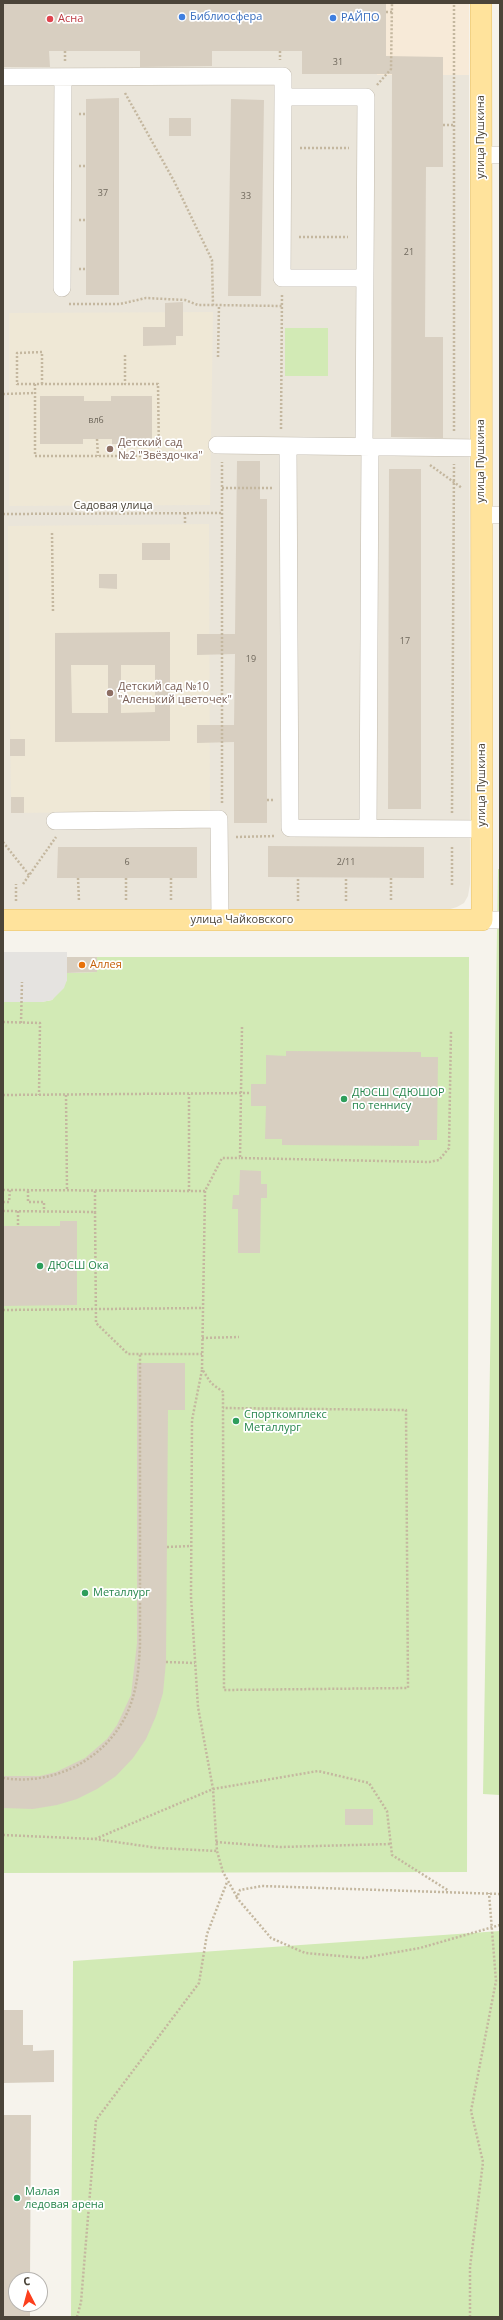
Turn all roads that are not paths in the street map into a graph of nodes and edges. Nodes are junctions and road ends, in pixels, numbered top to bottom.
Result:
1 (480, 3) edge
2 (3, 77) edge
3 (63, 77) junction
4 (283, 97) junction
5 (490, 155) edge
6 (364, 278) junction
7 (62, 288) road end
8 (220, 446) road end
9 (284, 447) junction
10 (367, 447) junction
11 (481, 448) junction
12 (488, 511) edge
13 (61, 820) road end
14 (368, 828) junction
15 (482, 829) junction
16 (3, 920) edge
17 (220, 920) junction
18 (491, 920) edge

1 - 5 main road, улица Пушкина
2 - 3 lane
3 - 4 lane
3 - 7 lane
4 - 6 lane
4 - 6 lane
5 - 11 main road, улица Пушкина
6 - 10 lane
8 - 9 lane
9 - 10 lane
9 - 14 lane
10 - 11 lane
10 - 14 lane
11 - 12 main road, улица Пушкина
12 - 15 main road, улица Пушкина
13 - 17 lane
14 - 15 lane
15 - 18 main road, улица Пушкина
16 - 17 main road, улица Чайковского
17 - 18 main road, улица Чайковского

